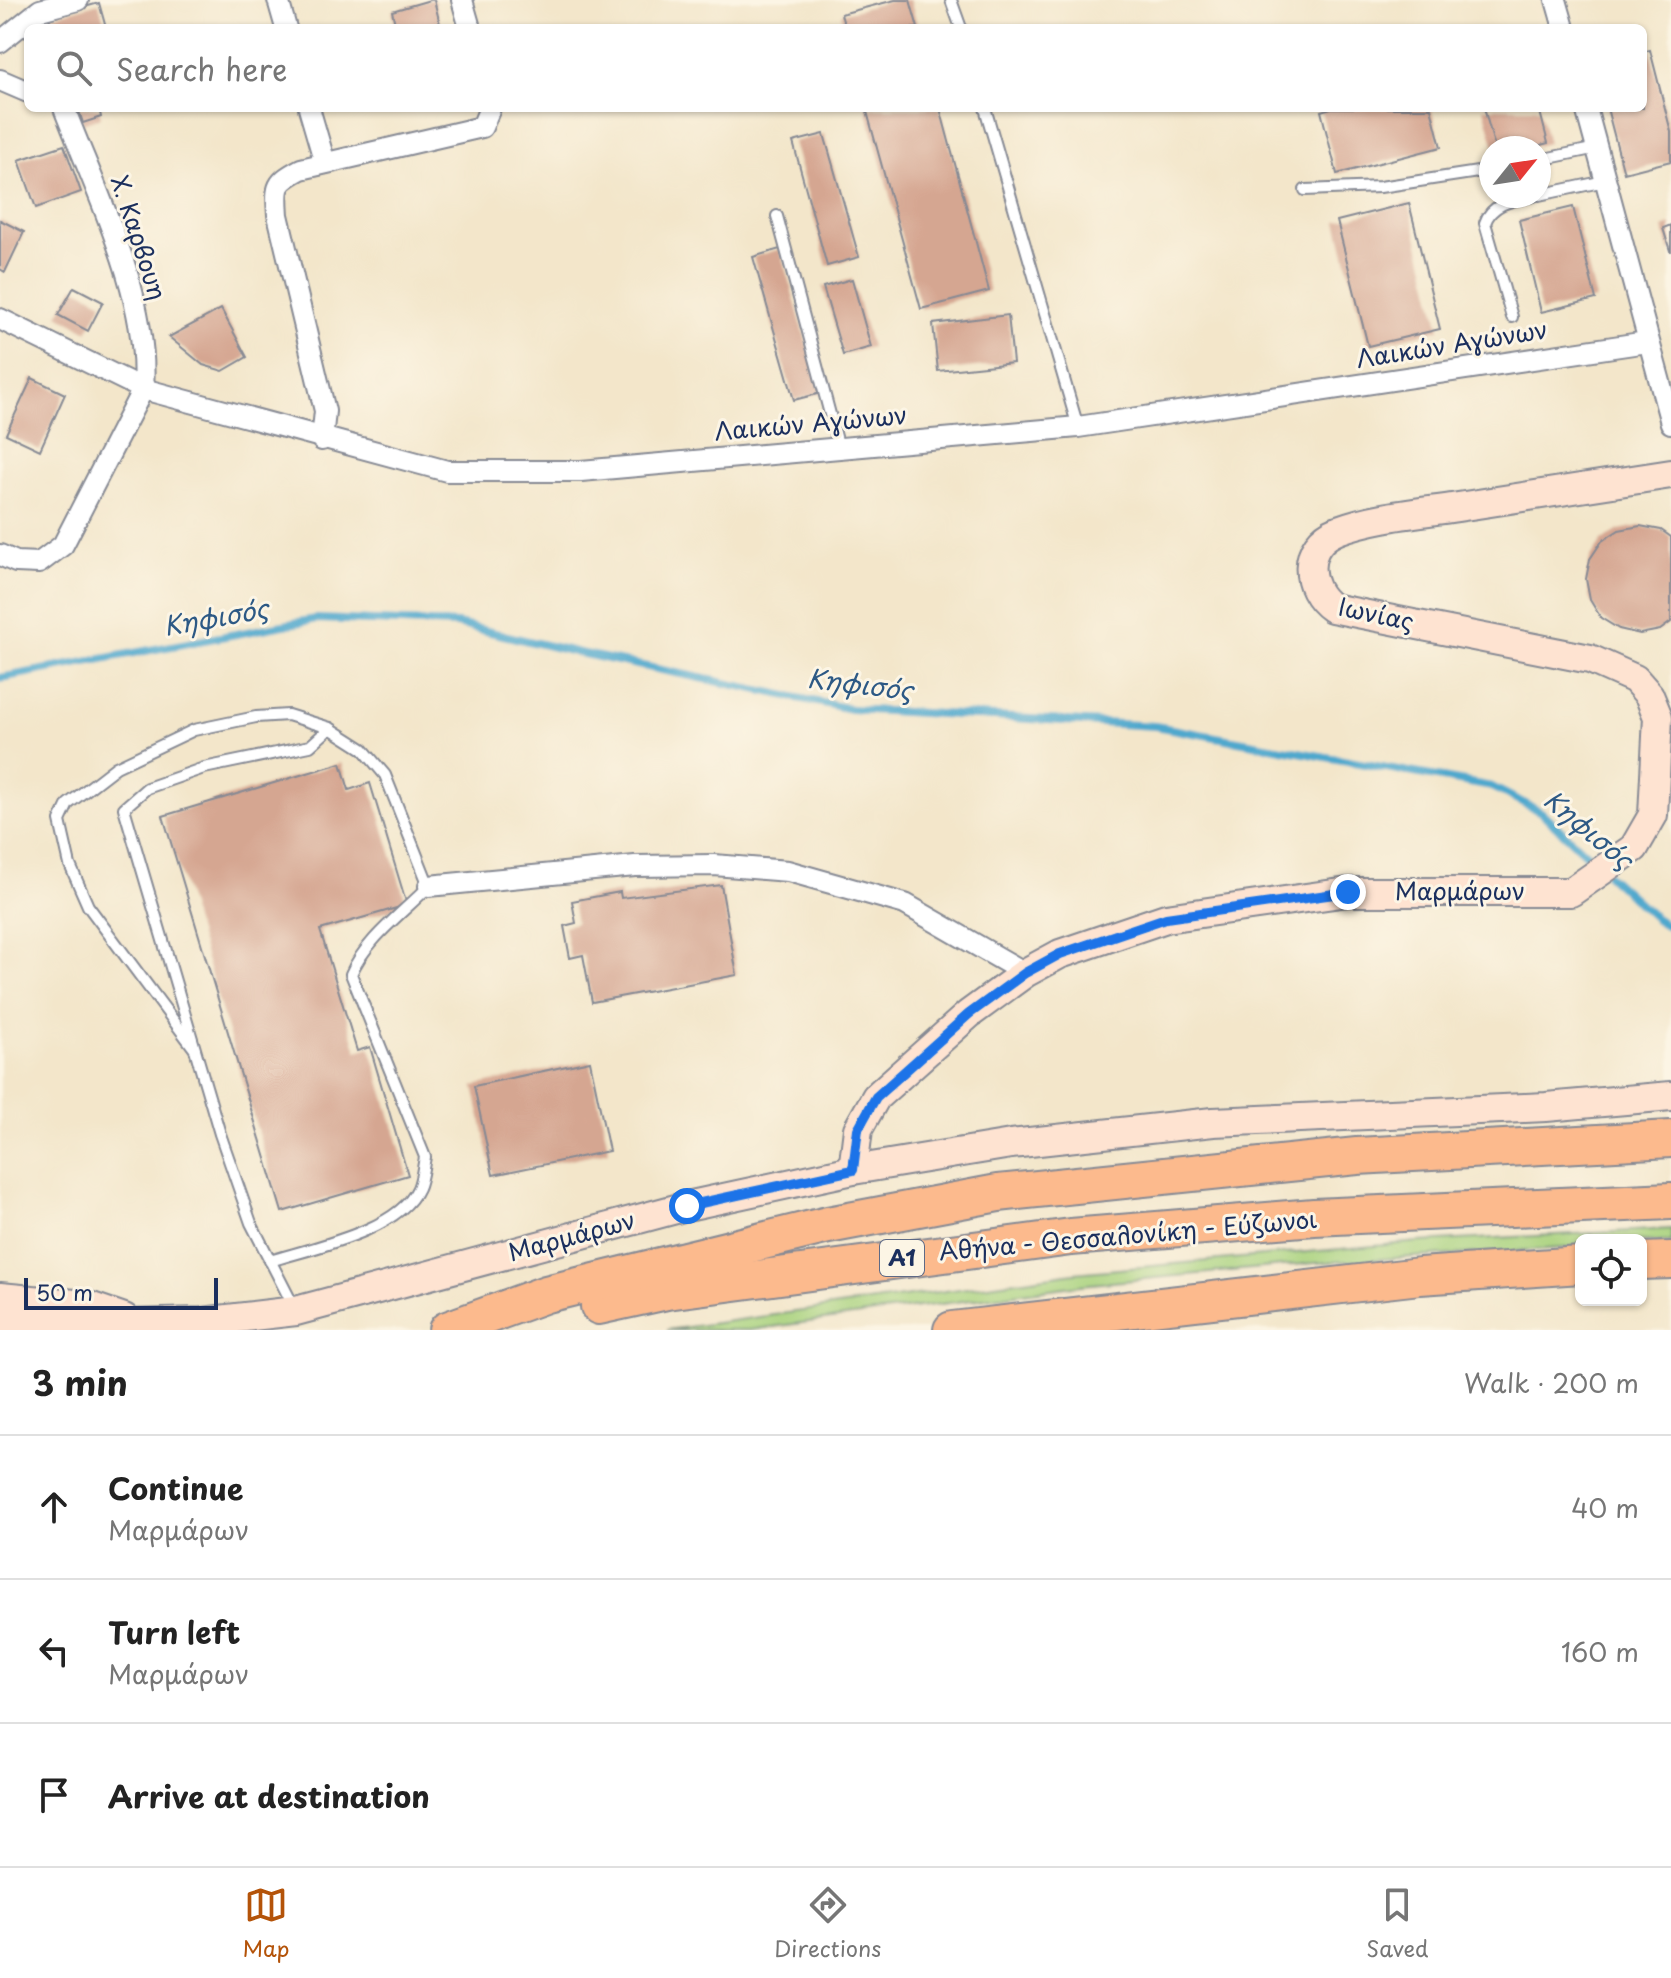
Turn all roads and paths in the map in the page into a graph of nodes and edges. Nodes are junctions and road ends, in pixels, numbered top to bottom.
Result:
1 (78, 0) edge
2 (278, 0) edge
3 (462, 0) edge
4 (951, 0) edge
5 (1556, 0) edge
6 (40, 13) edge
7 (285, 24) edge
8 (469, 24) edge
9 (960, 24) edge
10 (1563, 24) edge
11 (24, 25) edge
12 (0, 42) edge
13 (0, 80) edge
14 (24, 90) edge
15 (65, 112) edge
16 (310, 112) edge
17 (986, 112) edge
18 (1587, 112) edge
19 (486, 118) edge
20 (1597, 148) junction
21 (1551, 158) edge
22 (325, 163) junction
23 (1479, 172) edge
24 (1605, 181) junction
25 (1305, 190) dead end
26 (1551, 193) edge
27 (1496, 208) edge
28 (777, 216) dead end
29 (1512, 317) dead end
30 (0, 319) edge
31 (1647, 342) junction
32 (143, 389) junction
33 (1671, 423) edge
34 (1078, 427) junction
35 (322, 440) junction
36 (839, 448) junction
37 (1671, 474) edge
38 (8, 559) edge
39 (330, 728) junction
40 (429, 886) junction
41 (1571, 892) joint
42 (1025, 973) junction
43 (194, 1048) junction
44 (1671, 1096) edge
45 (1671, 1139) edge
46 (853, 1170) junction
47 (1671, 1201) edge
48 (1671, 1260) edge
49 (270, 1261) junction
50 (1647, 1261) edge
51 (1575, 1265) edge
52 (0, 1297) edge
53 (296, 1311) junction
54 (0, 1321) edge
55 (136, 1322) junction
56 (22, 1326) edge
57 (974, 1329) edge
58 (447, 1330) edge
59 (496, 1330) edge

1 - 6 street
2 - 7 street
3 - 8 street
4 - 9 lane
5 - 10 street
11 - 12 street
13 - 14 street
15 - 32 street, Χ. Καρβουη
16 - 22 street
17 - 34 lane
18 - 20 street
19 - 22 street
20 - 21 lane
20 - 24 street
22 - 35 street
23 - 25 lane
24 - 26 lane
24 - 31 street
27 - 29 lane
28 - 36 lane
30 - 32 street, Λαικών Αγώνων
31 - 33 street
31 - 34 street, Λαικών Αγώνων
32 - 35 street, Λαικών Αγώνων
32 - 38 street
34 - 36 street, Λαικών Αγώνων
35 - 36 street, Λαικών Αγώνων
37 - 41 main road, Ιωνίας
39 - 40 lane
39 - 43 lane
39 - 43 lane
40 - 42 street
40 - 49 lane
41 - 42 main road, Μαρμάρων
42 - 46 main road, Μαρμάρων
43 - 49 lane
44 - 46 main road
45 - 58 highway
46 - 53 main road, Μαρμάρων
47 - 59 highway, Αθήνα - Θεσσαλονίκη - Εύζωνοι / Α1
48 - 50 highway
49 - 53 lane
51 - 57 highway
52 - 55 main road, Μαρμάρων
53 - 55 main road, Μαρμάρων
54 - 56 main road, Μαρμάρων
55 - 56 main road, Μαρμάρων

